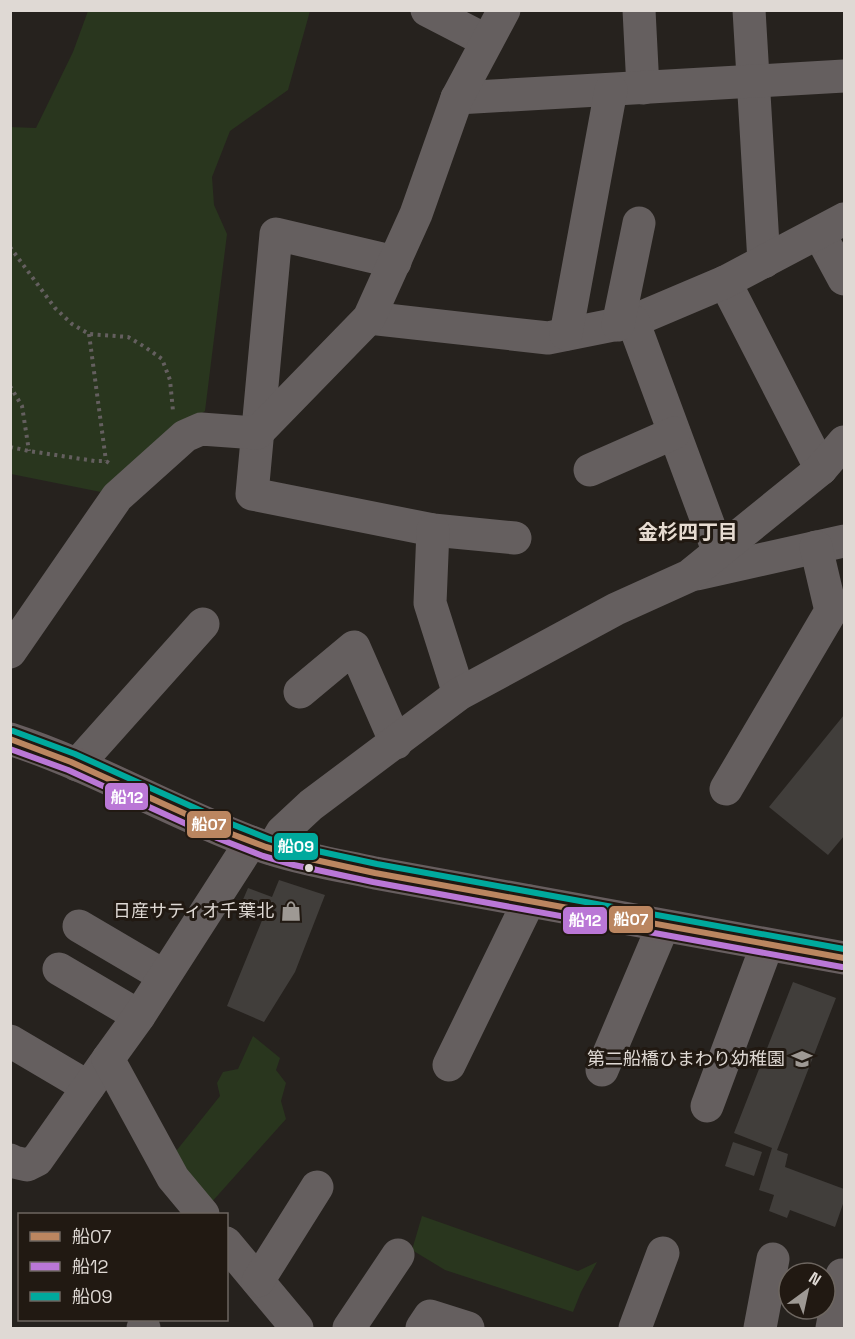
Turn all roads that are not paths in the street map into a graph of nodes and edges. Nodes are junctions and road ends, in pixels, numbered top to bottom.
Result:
1 (427, 10) edge
2 (504, 10) edge
3 (639, 10) edge
4 (749, 10) edge
5 (487, 40) junction
6 (844, 76) edge
7 (753, 81) junction
8 (643, 88) junction
9 (611, 90) junction
10 (457, 98) junction
11 (639, 223) dead end
12 (832, 226) edge
13 (395, 262) junction
14 (764, 262) junction
15 (844, 279) edge
16 (725, 282) junction
17 (369, 318) junction
18 (625, 323) junction
19 (566, 334) junction
20 (257, 433) junction
21 (674, 433) junction
22 (844, 442) edge
23 (821, 469) junction
24 (590, 470) dead end
25 (434, 530) junction
26 (515, 538) dead end
27 (830, 544) edge
28 (719, 553) junction
29 (689, 576) junction
30 (203, 624) dead end
31 (10, 652) edge
32 (300, 692) dead end
33 (459, 694) junction
34 (10, 739) edge
35 (396, 743) junction
36 (77, 765) junction
37 (726, 789) dead end
38 (262, 845) junction
39 (529, 901) junction
40 (79, 926) dead end
41 (663, 926) junction
42 (767, 945) junction
43 (844, 958) edge
44 (59, 969) dead end
45 (164, 976) junction
46 (139, 1016) junction
47 (10, 1041) edge
48 (108, 1059) junction
49 (449, 1065) dead end
50 (602, 1070) dead end
51 (88, 1087) junction
52 (707, 1106) dead end
53 (10, 1160) edge
54 (317, 1187) dead end
55 (201, 1213) edge
56 (228, 1245) edge
57 (663, 1253) dead end
58 (398, 1255) dead end
59 (773, 1259) dead end
60 (842, 1275) dead end
61 (258, 1281) junction
62 (297, 1329) edge
63 (349, 1329) edge
64 (422, 1329) edge
65 (468, 1329) edge
66 (635, 1329) edge
67 (760, 1329) edge
68 (832, 1329) edge

1 - 5 street
2 - 5 street
3 - 8 street
4 - 7 street
5 - 10 street
6 - 7 street
7 - 8 street
7 - 14 street
8 - 9 street
9 - 10 street
9 - 19 street
10 - 13 street
11 - 18 street
12 - 14 street
12 - 15 street
13 - 17 street
13 - 20 street
14 - 16 street
16 - 18 street
16 - 23 street
17 - 19 street
17 - 20 street
18 - 19 street
18 - 21 street
20 - 25 street
20 - 31 street
21 - 24 street
21 - 28 street
22 - 23 street
23 - 28 street
25 - 26 street
25 - 33 street
27 - 29 street
27 - 37 street
28 - 29 street
29 - 33 street
30 - 36 street
32 - 35 street
33 - 35 street
34 - 36 main road
35 - 38 street
36 - 38 main road
38 - 39 main road
38 - 45 street
39 - 41 main road
39 - 49 street
40 - 45 street
41 - 42 main road
41 - 50 street
42 - 43 main road
42 - 52 street
44 - 46 street
45 - 46 street
46 - 48 street
47 - 51 street
48 - 51 street
48 - 55 street
51 - 53 street
54 - 61 street
56 - 61 street
57 - 66 street
58 - 63 street
59 - 67 street
60 - 68 street
61 - 62 street
64 - 65 street

